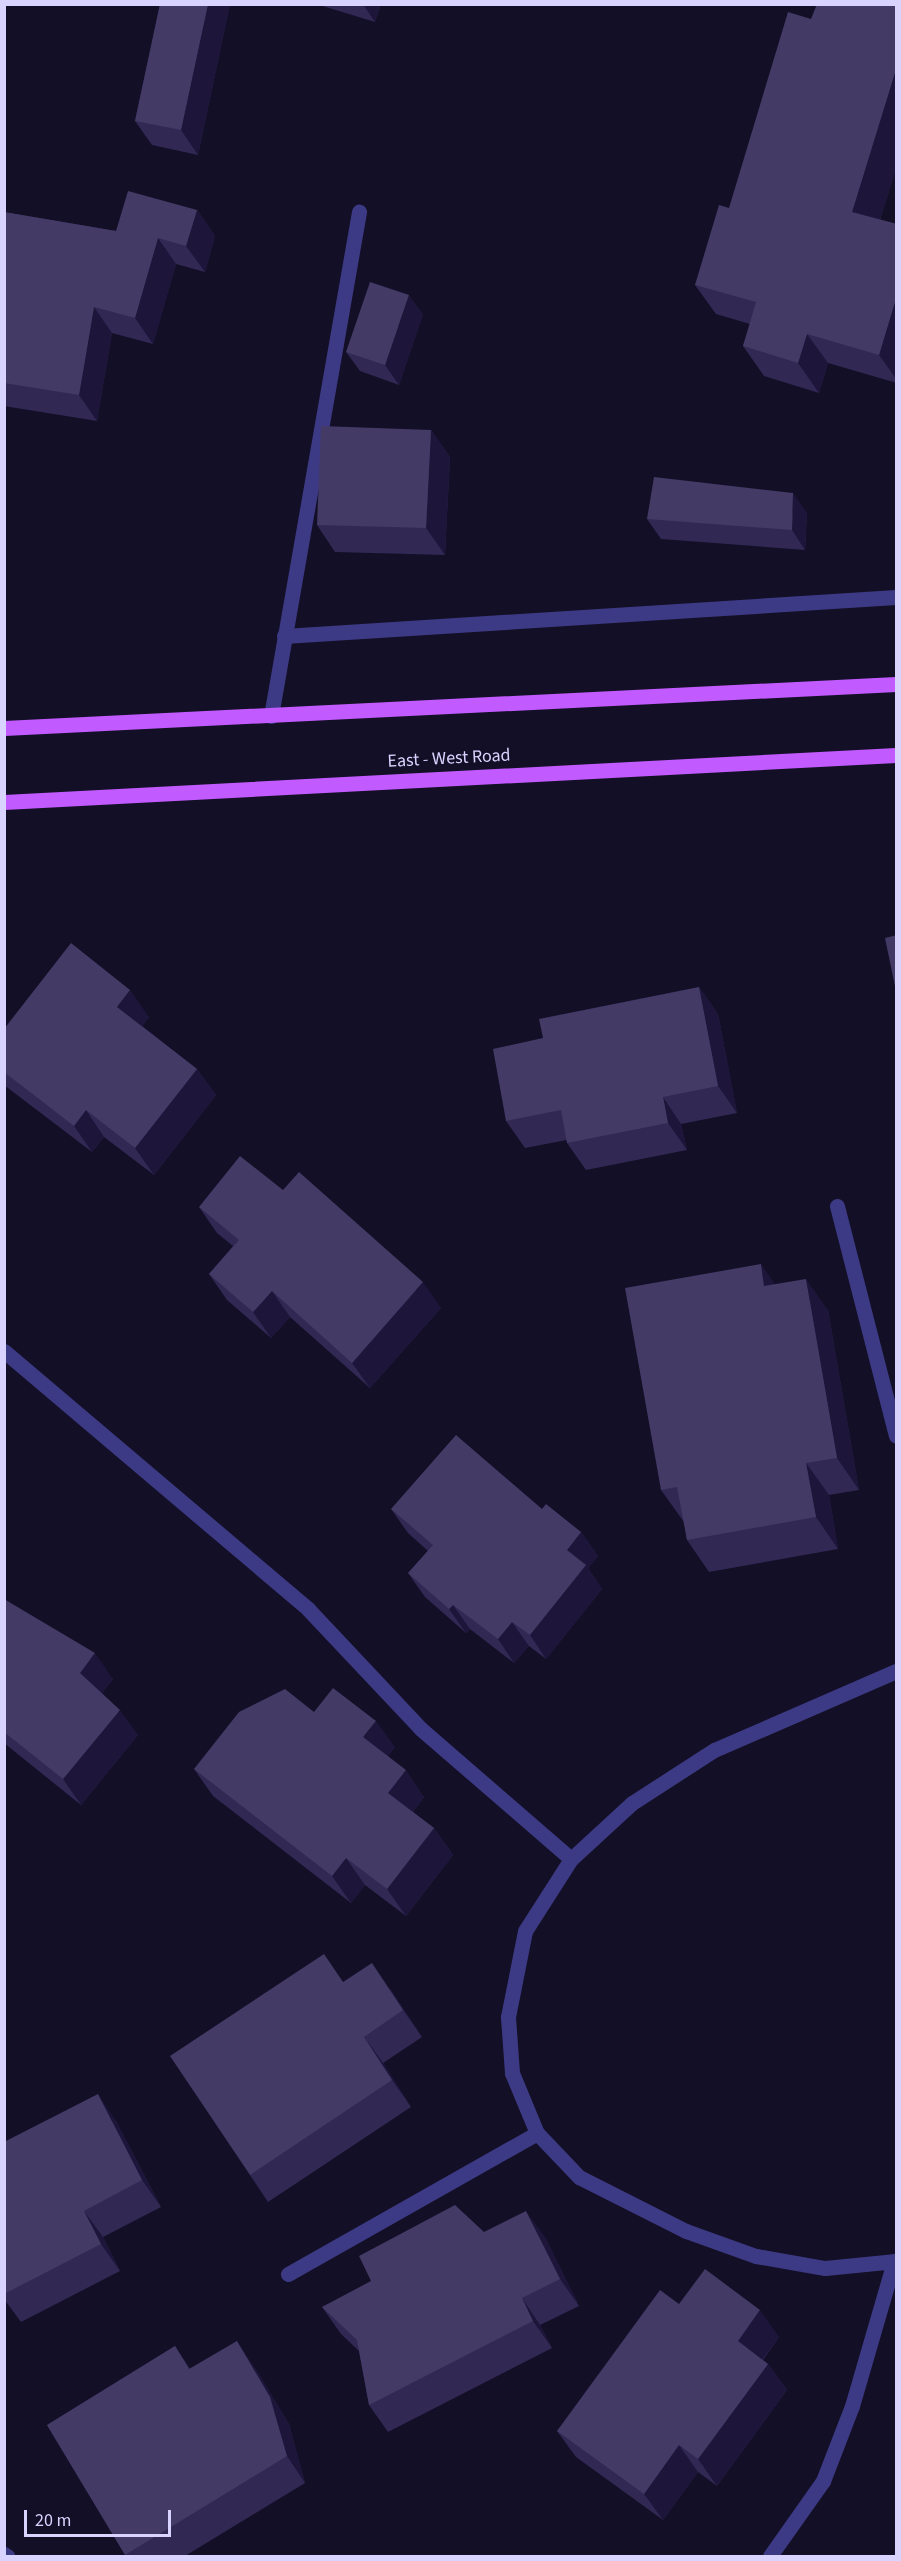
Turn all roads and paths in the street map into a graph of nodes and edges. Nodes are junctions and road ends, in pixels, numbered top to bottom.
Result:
1 (359, 212) dead end
2 (897, 597) edge
3 (284, 636) junction
4 (897, 684) edge
5 (271, 716) junction
6 (4, 728) edge
7 (897, 755) edge
8 (4, 802) edge
9 (837, 1206) dead end
10 (4, 1351) edge
11 (897, 1436) edge
12 (897, 1671) edge
13 (571, 1859) junction
14 (537, 2133) junction
15 (896, 2261) edge
16 (288, 2274) dead end
17 (770, 2556) edge

1 - 3 street
2 - 3 street
3 - 5 street
4 - 5 main road
5 - 6 main road
7 - 8 main road, East - West Road
9 - 11 street
10 - 13 street
12 - 13 street
13 - 14 street
14 - 15 street
14 - 16 street
15 - 17 street

